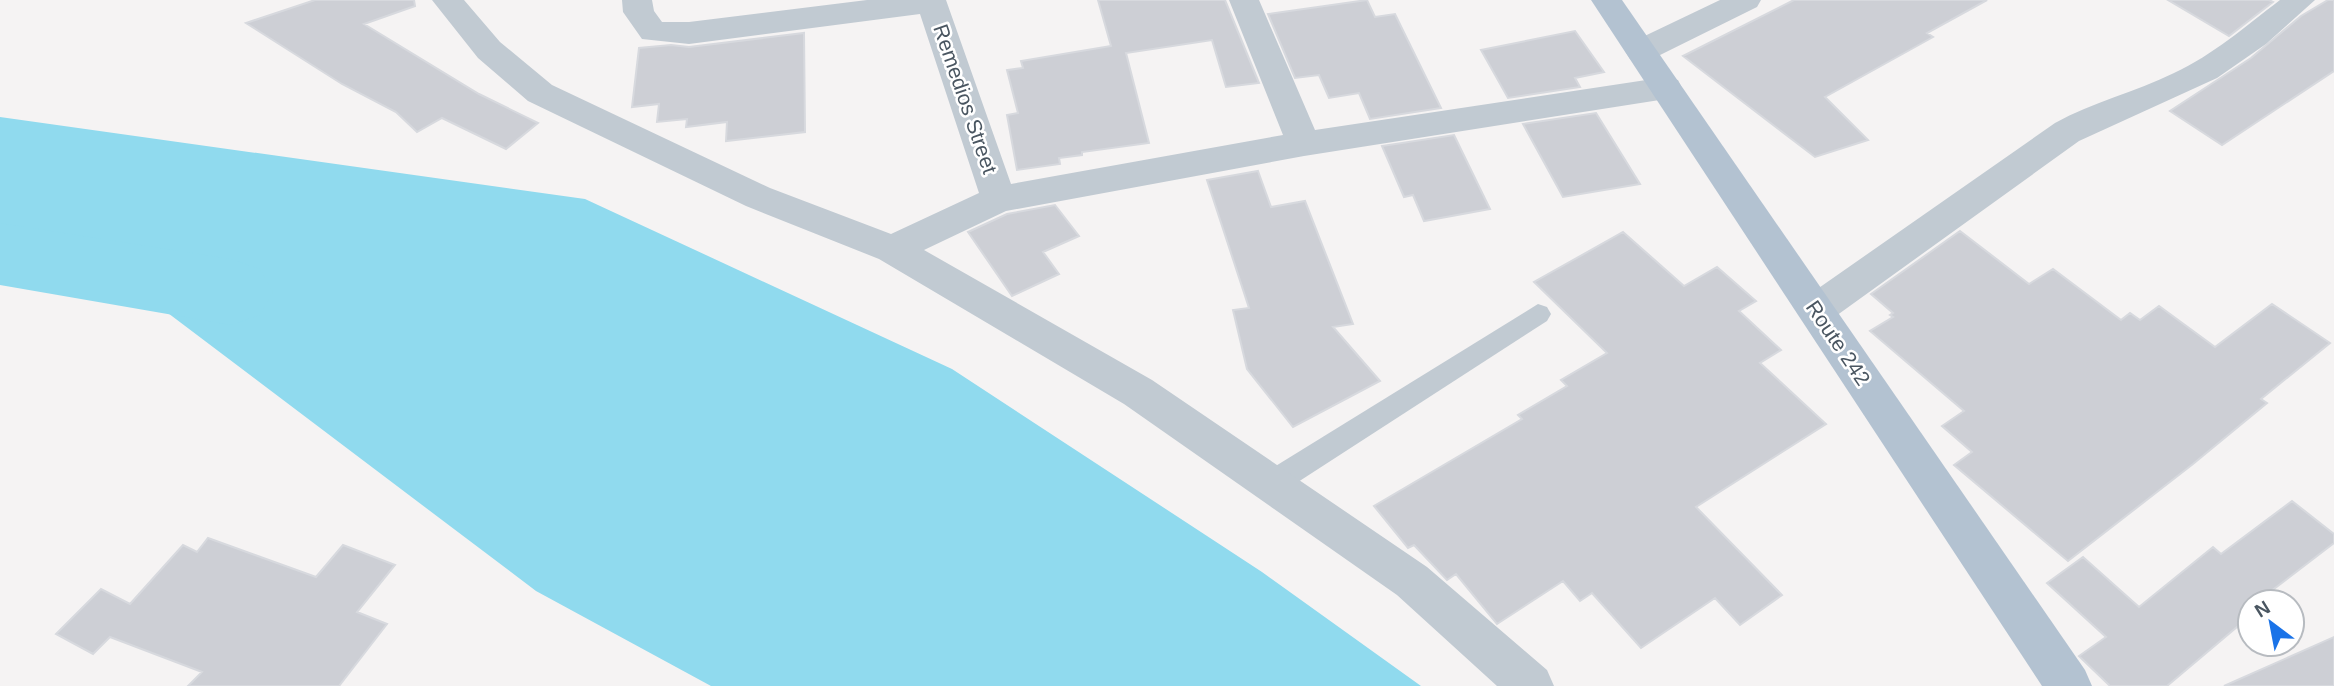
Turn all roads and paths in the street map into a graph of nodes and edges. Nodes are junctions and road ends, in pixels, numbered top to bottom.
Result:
1 (447, 0) edge
2 (637, 0) edge
3 (1244, 0) edge
4 (1606, 0) edge
5 (1746, 0) edge
6 (2300, 0) edge
7 (931, 1) edge
8 (1641, 51) junction
9 (1667, 88) junction
10 (1304, 144) junction
11 (999, 199) junction
12 (892, 249) junction
13 (1816, 310) junction
14 (1538, 314) dead end
15 (1271, 484) junction
16 (1531, 686) edge
17 (2068, 686) edge

1 - 12 street
2 - 7 street
3 - 10 street
4 - 8 main road, Route 242
5 - 8 street
6 - 13 street
7 - 11 street, Remedios Street
8 - 9 main road, Route 242
9 - 10 street
9 - 13 main road, Route 242
10 - 11 street
11 - 12 street
12 - 15 street
13 - 17 main road, Route 242
14 - 15 lane
15 - 16 street

